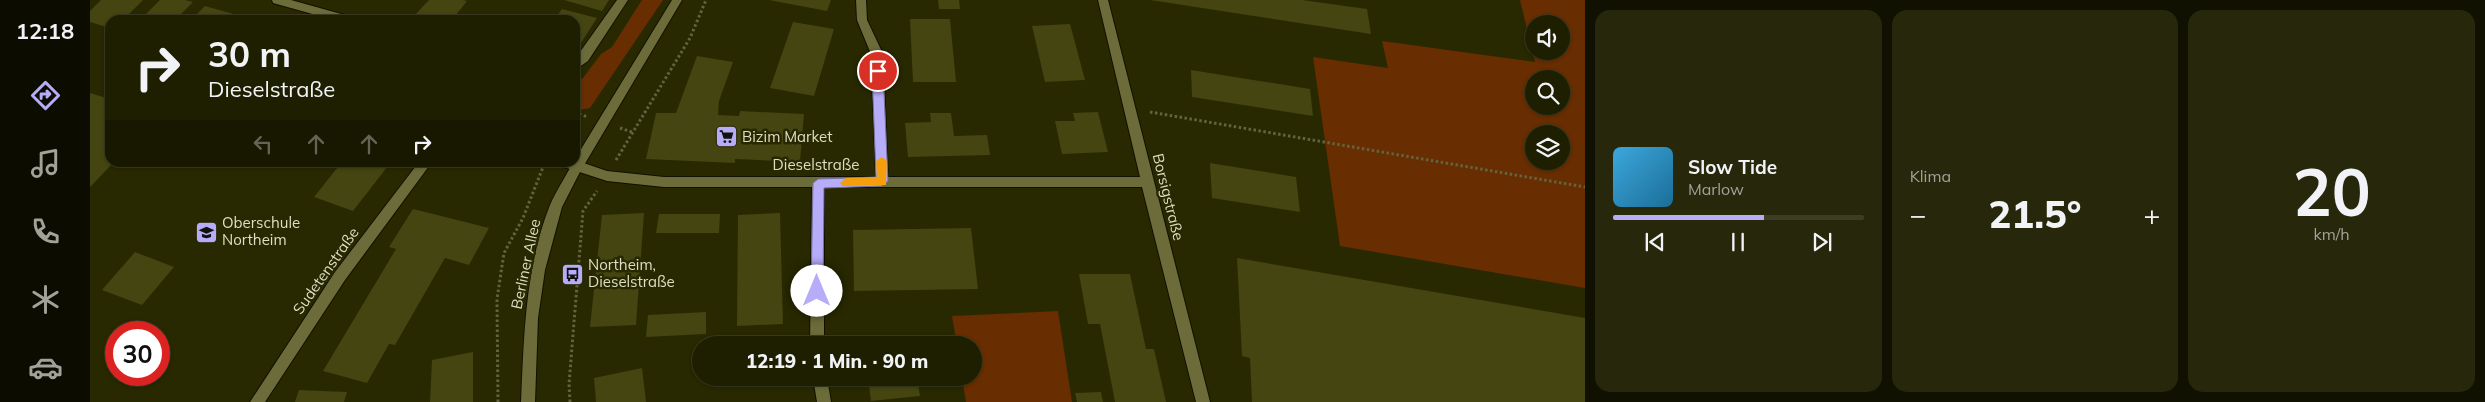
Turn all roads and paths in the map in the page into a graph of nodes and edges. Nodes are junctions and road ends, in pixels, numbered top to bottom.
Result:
1 (277, 0) edge
2 (622, 0) edge
3 (677, 0) edge
4 (706, 0) edge
5 (861, 0) edge
6 (1103, 0) edge
7 (330, 15) edge
8 (580, 62) edge
9 (1129, 108) junction
10 (580, 150) edge
11 (422, 167) edge
12 (543, 167) edge
13 (569, 167) edge
14 (577, 167) edge
15 (607, 176) junction
16 (882, 181) junction
17 (1147, 182) junction
18 (818, 183) junction
19 (1585, 187) edge
20 (817, 336) edge
21 (821, 386) edge
22 (257, 402) edge
23 (498, 402) edge
24 (528, 402) edge
25 (570, 402) edge
26 (824, 402) edge
27 (1204, 402) edge

1 - 7 street
2 - 8 street
3 - 10 street, Berliner Allee
4 - 15 path
5 - 16 street
6 - 9 street, Borsigstraße
9 - 17 street, Borsigstraße
9 - 19 path
11 - 22 street, Sudetenstraße
12 - 23 path
13 - 24 street, Berliner Allee
14 - 15 street, Dieselstraße
15 - 18 street, Dieselstraße
15 - 25 path
16 - 17 street, Dieselstraße
16 - 18 street, Dieselstraße
17 - 27 street, Borsigstraße
18 - 20 street
21 - 26 street

